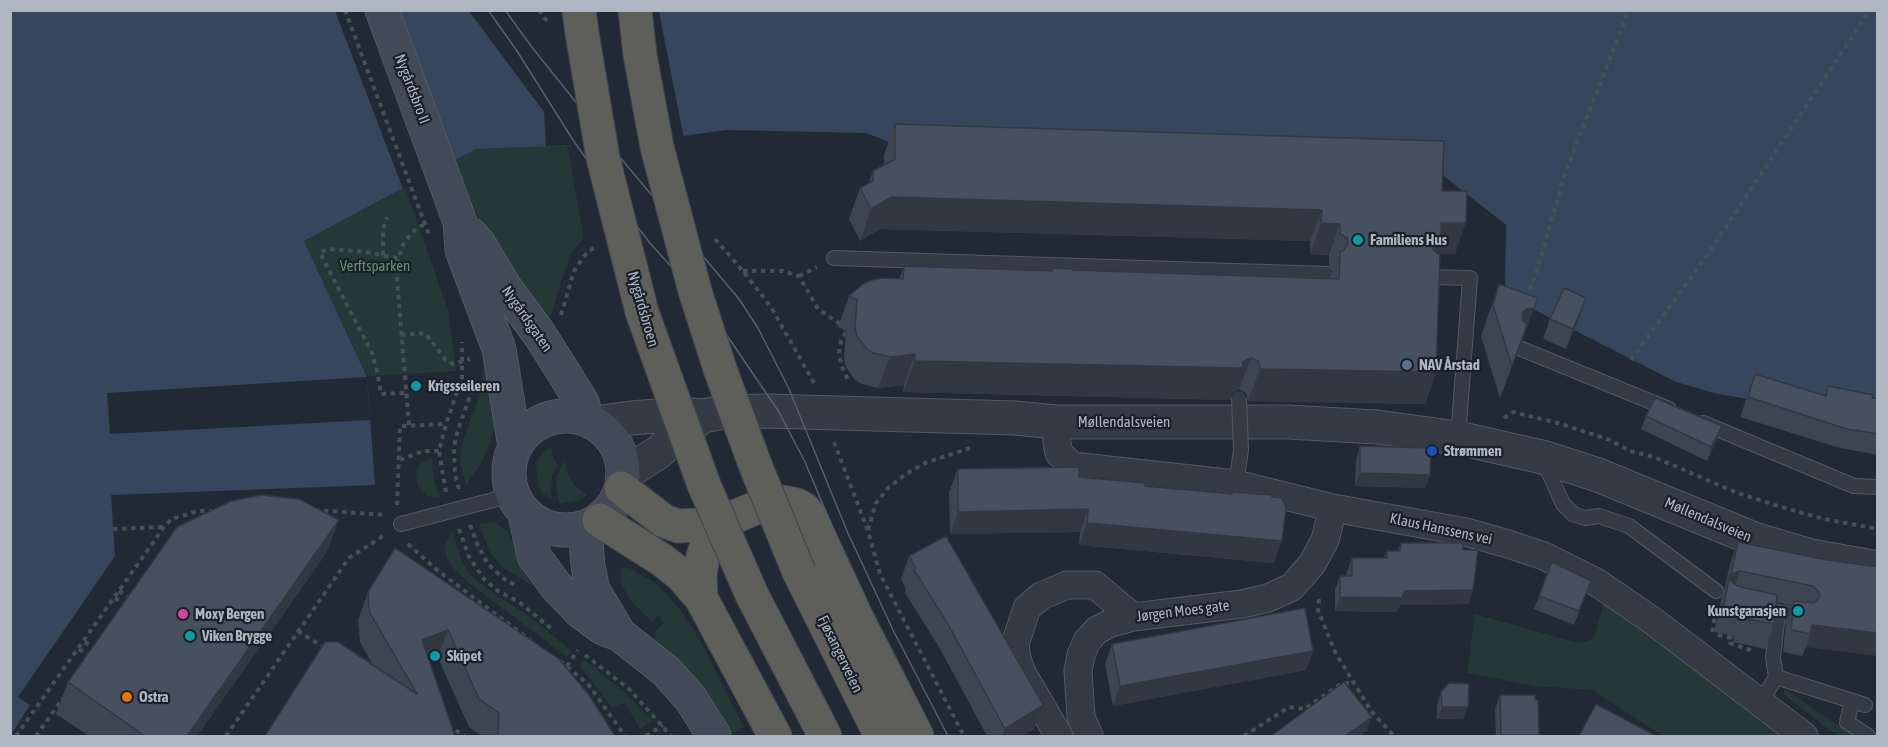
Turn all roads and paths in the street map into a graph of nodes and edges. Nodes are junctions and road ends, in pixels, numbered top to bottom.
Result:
1 (345, 10) edge
2 (382, 10) edge
3 (579, 10) edge
4 (635, 10) edge
5 (1629, 10) edge
6 (1870, 10) edge
7 (441, 167) joint
8 (411, 184) dead end
9 (387, 217) dead end
10 (460, 222) junction
11 (425, 224) dead end
12 (710, 232) dead end
13 (601, 241) dead end
14 (383, 255) junction
15 (397, 258) junction
16 (834, 258) dead end
17 (743, 272) junction
18 (1328, 274) dead end
19 (1429, 277) edge
20 (1524, 305) edge
21 (560, 320) dead end
22 (401, 336) junction
23 (1519, 348) edge
24 (470, 359) dead end
25 (1631, 360) dead end
26 (474, 383) dead end
27 (818, 388) dead end
28 (852, 390) dead end
29 (406, 393) junction
30 (1239, 398) edge
31 (453, 405) dead end
32 (703, 416) junction
33 (591, 422) junction
34 (1056, 422) junction
35 (1503, 423) dead end
36 (446, 424) junction
37 (409, 425) junction
38 (831, 434) dead end
39 (1458, 438) junction
40 (975, 446) dead end
41 (514, 447) junction
42 (439, 452) junction
43 (1542, 457) junction
44 (400, 460) junction
45 (622, 481) junction
46 (1236, 484) junction
47 (1878, 487) edge
48 (459, 491) dead end
49 (447, 495) dead end
50 (519, 504) junction
51 (1332, 508) junction
52 (311, 510) edge
53 (224, 511) edge
54 (399, 520) junction
55 (592, 523) junction
56 (718, 524) junction
57 (164, 527) junction
58 (113, 529) dead end
59 (1878, 529) edge
60 (868, 531) junction
61 (1878, 568) edge
62 (119, 591) junction
63 (138, 591) edge
64 (1716, 591) dead end
65 (115, 598) junction
66 (701, 598) junction
67 (132, 600) junction
68 (127, 606) junction
69 (1749, 606) edge
70 (1318, 610) dead end
71 (1778, 612) junction
72 (121, 615) edge
73 (1716, 615) dead end
74 (1133, 617) junction
75 (1803, 617) edge
76 (1712, 629) dead end
77 (298, 631) junction
78 (619, 634) junction
79 (1718, 635) dead end
80 (103, 641) edge
81 (85, 642) junction
82 (536, 643) edge
83 (1738, 645) dead end
84 (79, 650) junction
85 (97, 650) junction
86 (328, 650) edge
87 (578, 650) dead end
88 (92, 657) junction
89 (554, 657) edge
90 (86, 666) edge
91 (567, 666) junction
92 (1776, 677) junction
93 (1353, 683) junction
94 (67, 693) edge
95 (1760, 704) junction
96 (445, 724) edge
97 (663, 725) dead end
98 (16, 736) edge
99 (36, 736) edge
100 (226, 736) edge
101 (465, 736) edge
102 (625, 736) edge
103 (646, 736) edge
104 (714, 736) edge
105 (775, 736) edge
106 (825, 736) edge
107 (881, 736) edge
108 (917, 736) edge
109 (964, 736) edge
110 (1059, 736) edge
111 (1089, 736) edge
112 (1244, 736) edge
113 (1394, 736) edge
114 (1804, 736) edge
115 (1868, 736) edge

1 - 8 path
2 - 7 main road, Nygårdsbro II
3 - 106 highway, Nygårdsbroen, bridge
4 - 107 highway, Fjøsangerveien, bridge
5 - 20 path
6 - 25 path
7 - 10 main road, Nygårdsgaten
9 - 14 path
10 - 33 main road, Nygårdsgaten
10 - 41 main road, Nygårdsgaten
11 - 15 path
12 - 17 path
13 - 21 path
14 - 15 path
14 - 29 path
15 - 22 path
16 - 18 lane
17 - 27 path
17 - 28 path
19 - 39 lane
22 - 24 path
22 - 29 path
23 - 47 lane
26 - 48 path
29 - 37 path
30 - 46 lane, bridge
31 - 36 path
32 - 33 street, Møllendalsveien
32 - 34 street, Møllendalsveien
32 - 45 street, Møllendalsveien
33 - 41 main road
33 - 45 main road
34 - 39 street, Møllendalsveien
34 - 46 street, Klaus Hanssens vei
35 - 59 path
36 - 37 path
36 - 42 path
37 - 44 path
38 - 60 path
39 - 43 street, Møllendalsveien
40 - 60 path
41 - 50 main road
42 - 44 path
42 - 49 path
43 - 61 street, Møllendalsveien
43 - 64 lane
44 - 54 path
45 - 55 main road
45 - 56 highway
46 - 51 street, Klaus Hanssens vei
50 - 54 lane
50 - 55 main road
50 - 78 main road
51 - 74 street, Jørgen Moes gate
51 - 95 street, Klaus Hanssens vei
52 - 54 path
53 - 57 path
54 - 77 path
54 - 82 path
55 - 66 highway
55 - 78 main road
56 - 66 highway
56 - 108 highway
57 - 58 path
57 - 62 path
60 - 109 path
62 - 65 path
62 - 67 path
63 - 67 path
65 - 68 path
65 - 81 path
66 - 105 highway
67 - 68 path
68 - 72 path
69 - 71 lane
70 - 93 path
71 - 75 lane
71 - 92 lane
73 - 76 path
74 - 110 street
74 - 111 street, Jørgen Moes gate
77 - 86 path
77 - 100 path
78 - 104 main road
79 - 83 path
80 - 85 path
81 - 84 path
81 - 85 path
84 - 88 path
84 - 98 path
85 - 88 path
87 - 91 path
88 - 90 path
89 - 91 path
91 - 102 path
92 - 95 lane
92 - 115 lane
93 - 112 path
93 - 113 path
94 - 99 path
95 - 114 street, Klaus Hanssens vei
96 - 101 path
97 - 103 path

